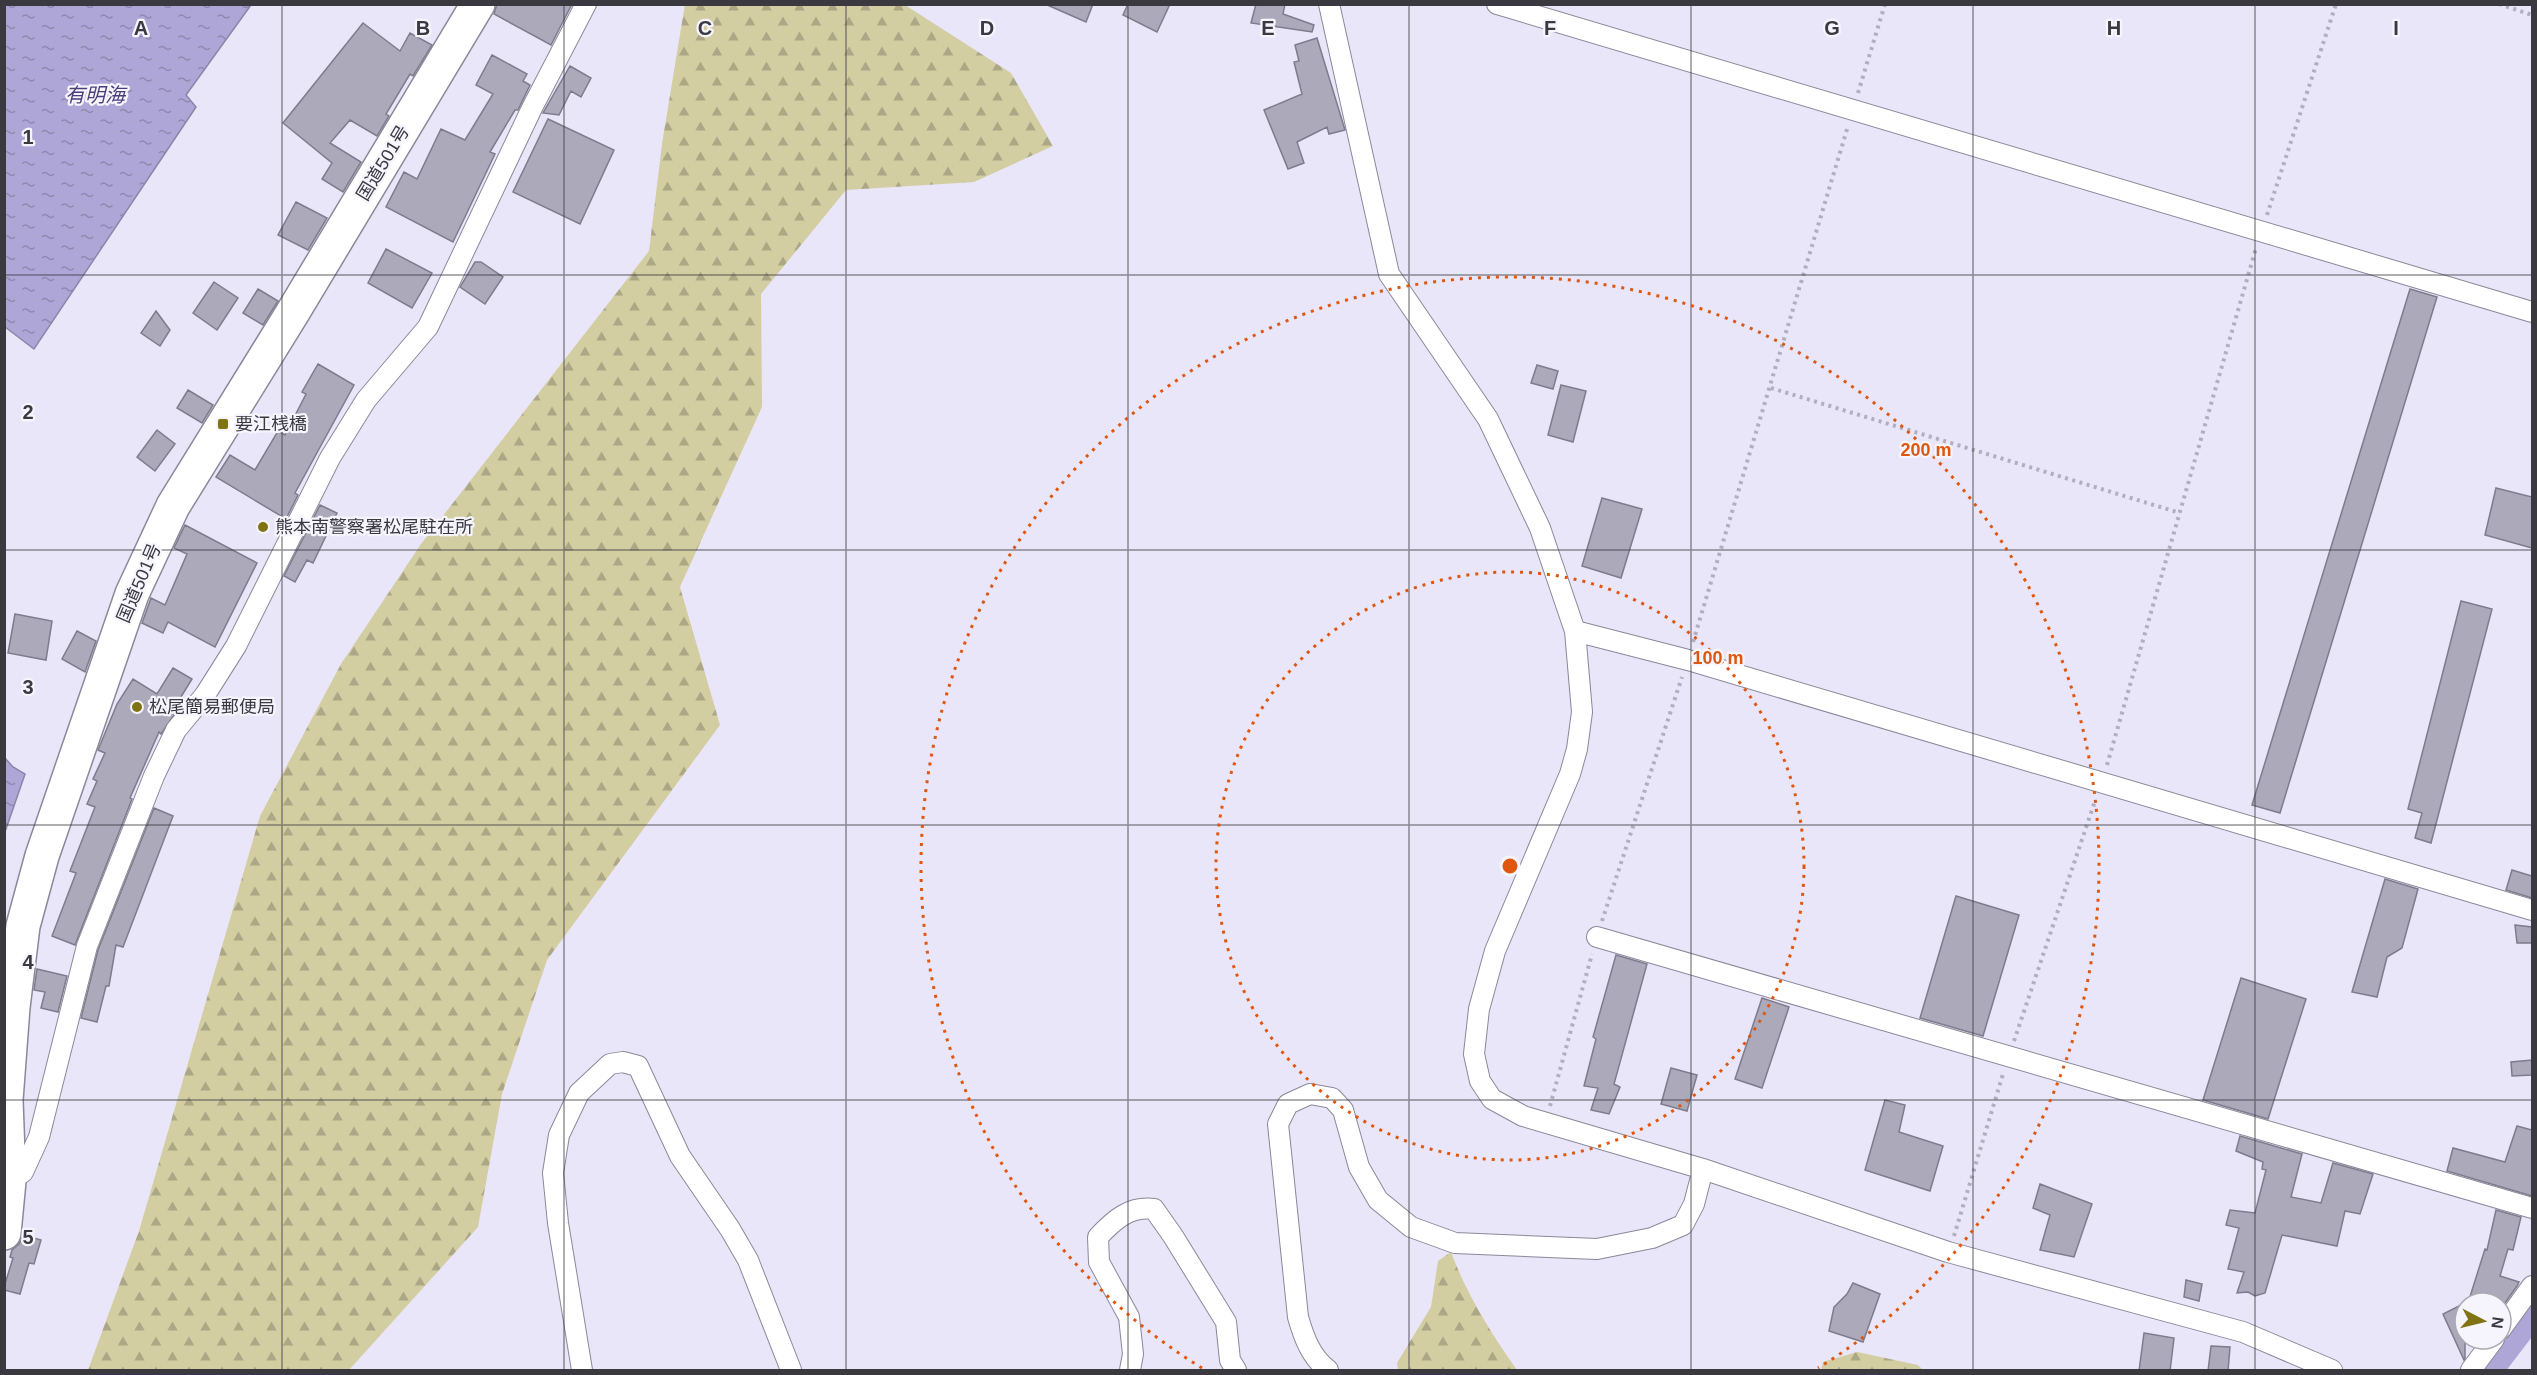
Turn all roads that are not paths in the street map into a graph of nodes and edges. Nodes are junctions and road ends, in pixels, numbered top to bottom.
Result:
1 (478, 4) edge
2 (586, 4) edge
3 (1329, 4) edge
4 (1497, 4) edge
5 (2532, 312) edge
6 (1575, 631) junction
7 (2532, 910) edge
8 (1597, 937) road end
9 (1703, 1169) junction
10 (9, 1181) junction
11 (2532, 1208) edge
12 (4, 1233) edge
13 (2532, 1286) edge
14 (2513, 1312) edge
15 (2485, 1351) edge
16 (582, 1371) edge
17 (791, 1371) edge
18 (1130, 1371) edge
19 (1236, 1371) edge
20 (1328, 1371) edge
21 (2332, 1371) edge
22 (2471, 1371) edge

1 - 10 highway, 国道501号
2 - 10 street
3 - 6 street
4 - 5 street
6 - 7 street
6 - 9 street
8 - 11 street
9 - 20 street
9 - 21 street
10 - 12 highway, 国道501号
13 - 14 street
15 - 22 street
16 - 17 street
18 - 19 street

